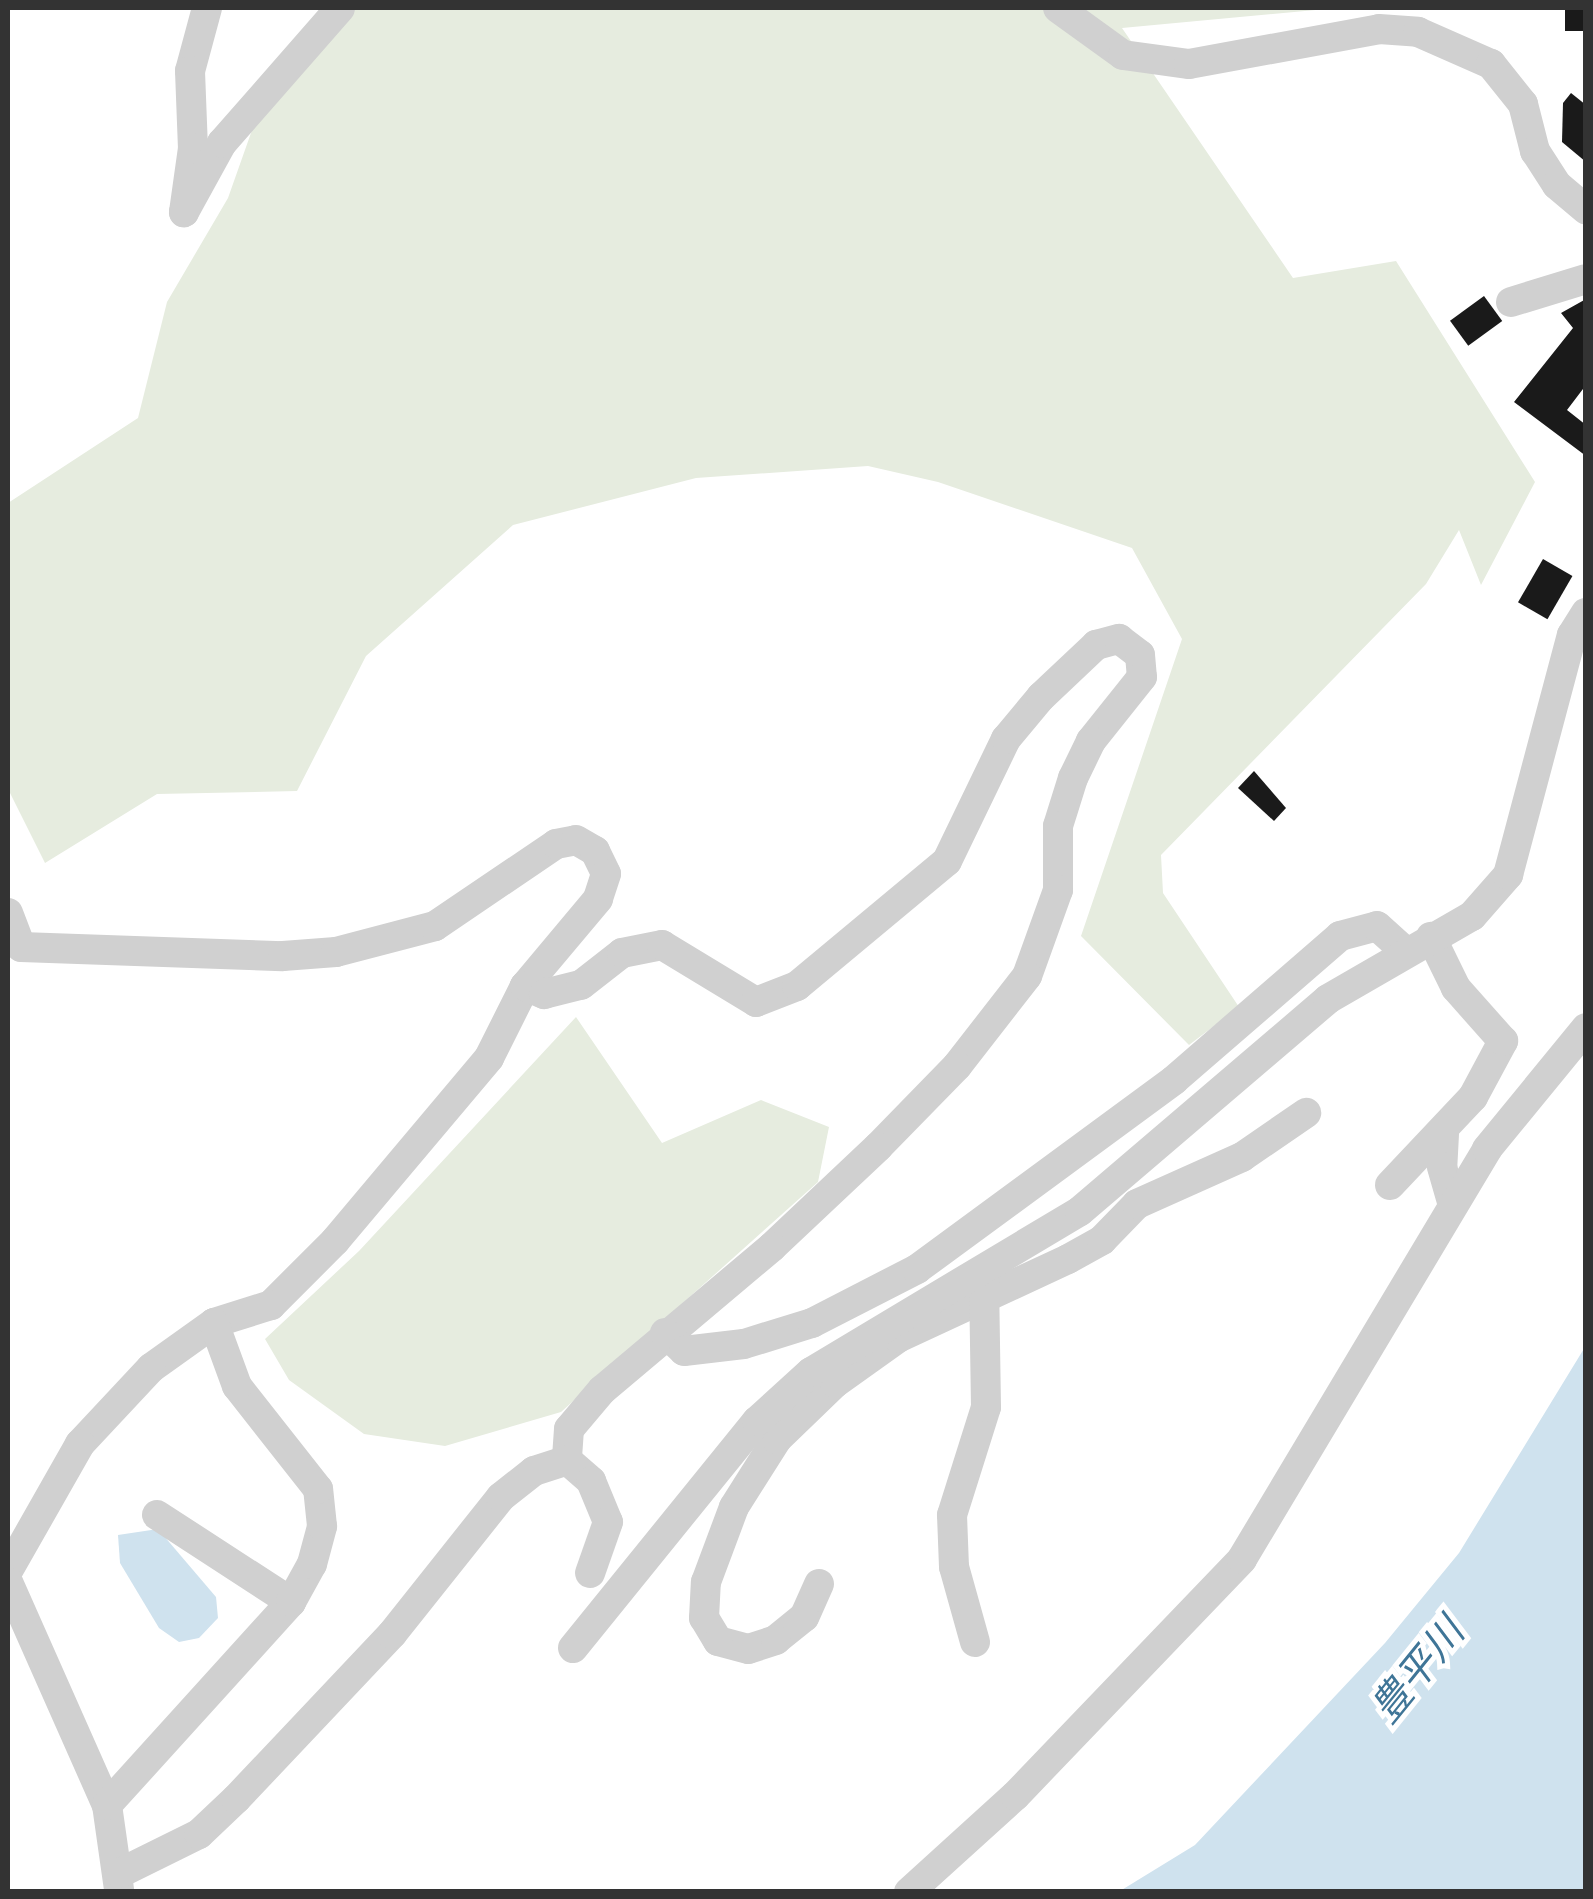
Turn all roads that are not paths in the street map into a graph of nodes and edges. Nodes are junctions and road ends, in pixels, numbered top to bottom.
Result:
1 (207, 8) edge
2 (340, 8) edge
3 (1058, 8) edge
4 (1586, 209) edge
5 (1586, 278) edge
6 (1511, 302) dead end
7 (1579, 624) edge
8 (8, 913) edge
9 (1418, 944) junction
10 (525, 986) junction
11 (1586, 1028) edge
12 (1306, 1113) dead end
13 (1444, 1134) junction
14 (1390, 1186) dead end
15 (1452, 1203) junction
16 (986, 1269) junction
17 (980, 1300) junction
18 (214, 1323) junction
19 (665, 1333) junction
20 (567, 1460) junction
21 (158, 1514) dead end
22 (8, 1571) edge
23 (590, 1573) dead end
24 (8, 1582) edge
25 (819, 1584) dead end
26 (291, 1602) junction
27 (974, 1642) dead end
28 (573, 1648) dead end
29 (106, 1804) junction
30 (119, 1882) edge
31 (908, 1892) edge

1 - 2 street
3 - 4 street
5 - 6 street
7 - 9 street
8 - 10 street
9 - 13 street
9 - 16 street
9 - 19 street
10 - 18 street
10 - 19 street
11 - 15 street
12 - 17 street
13 - 14 street
13 - 15 street
15 - 31 street
16 - 17 street
16 - 28 street
17 - 25 street
17 - 27 street
18 - 22 street
18 - 26 street
19 - 20 street
20 - 23 street
20 - 30 street
21 - 26 street
24 - 29 street
26 - 29 street
29 - 30 street

